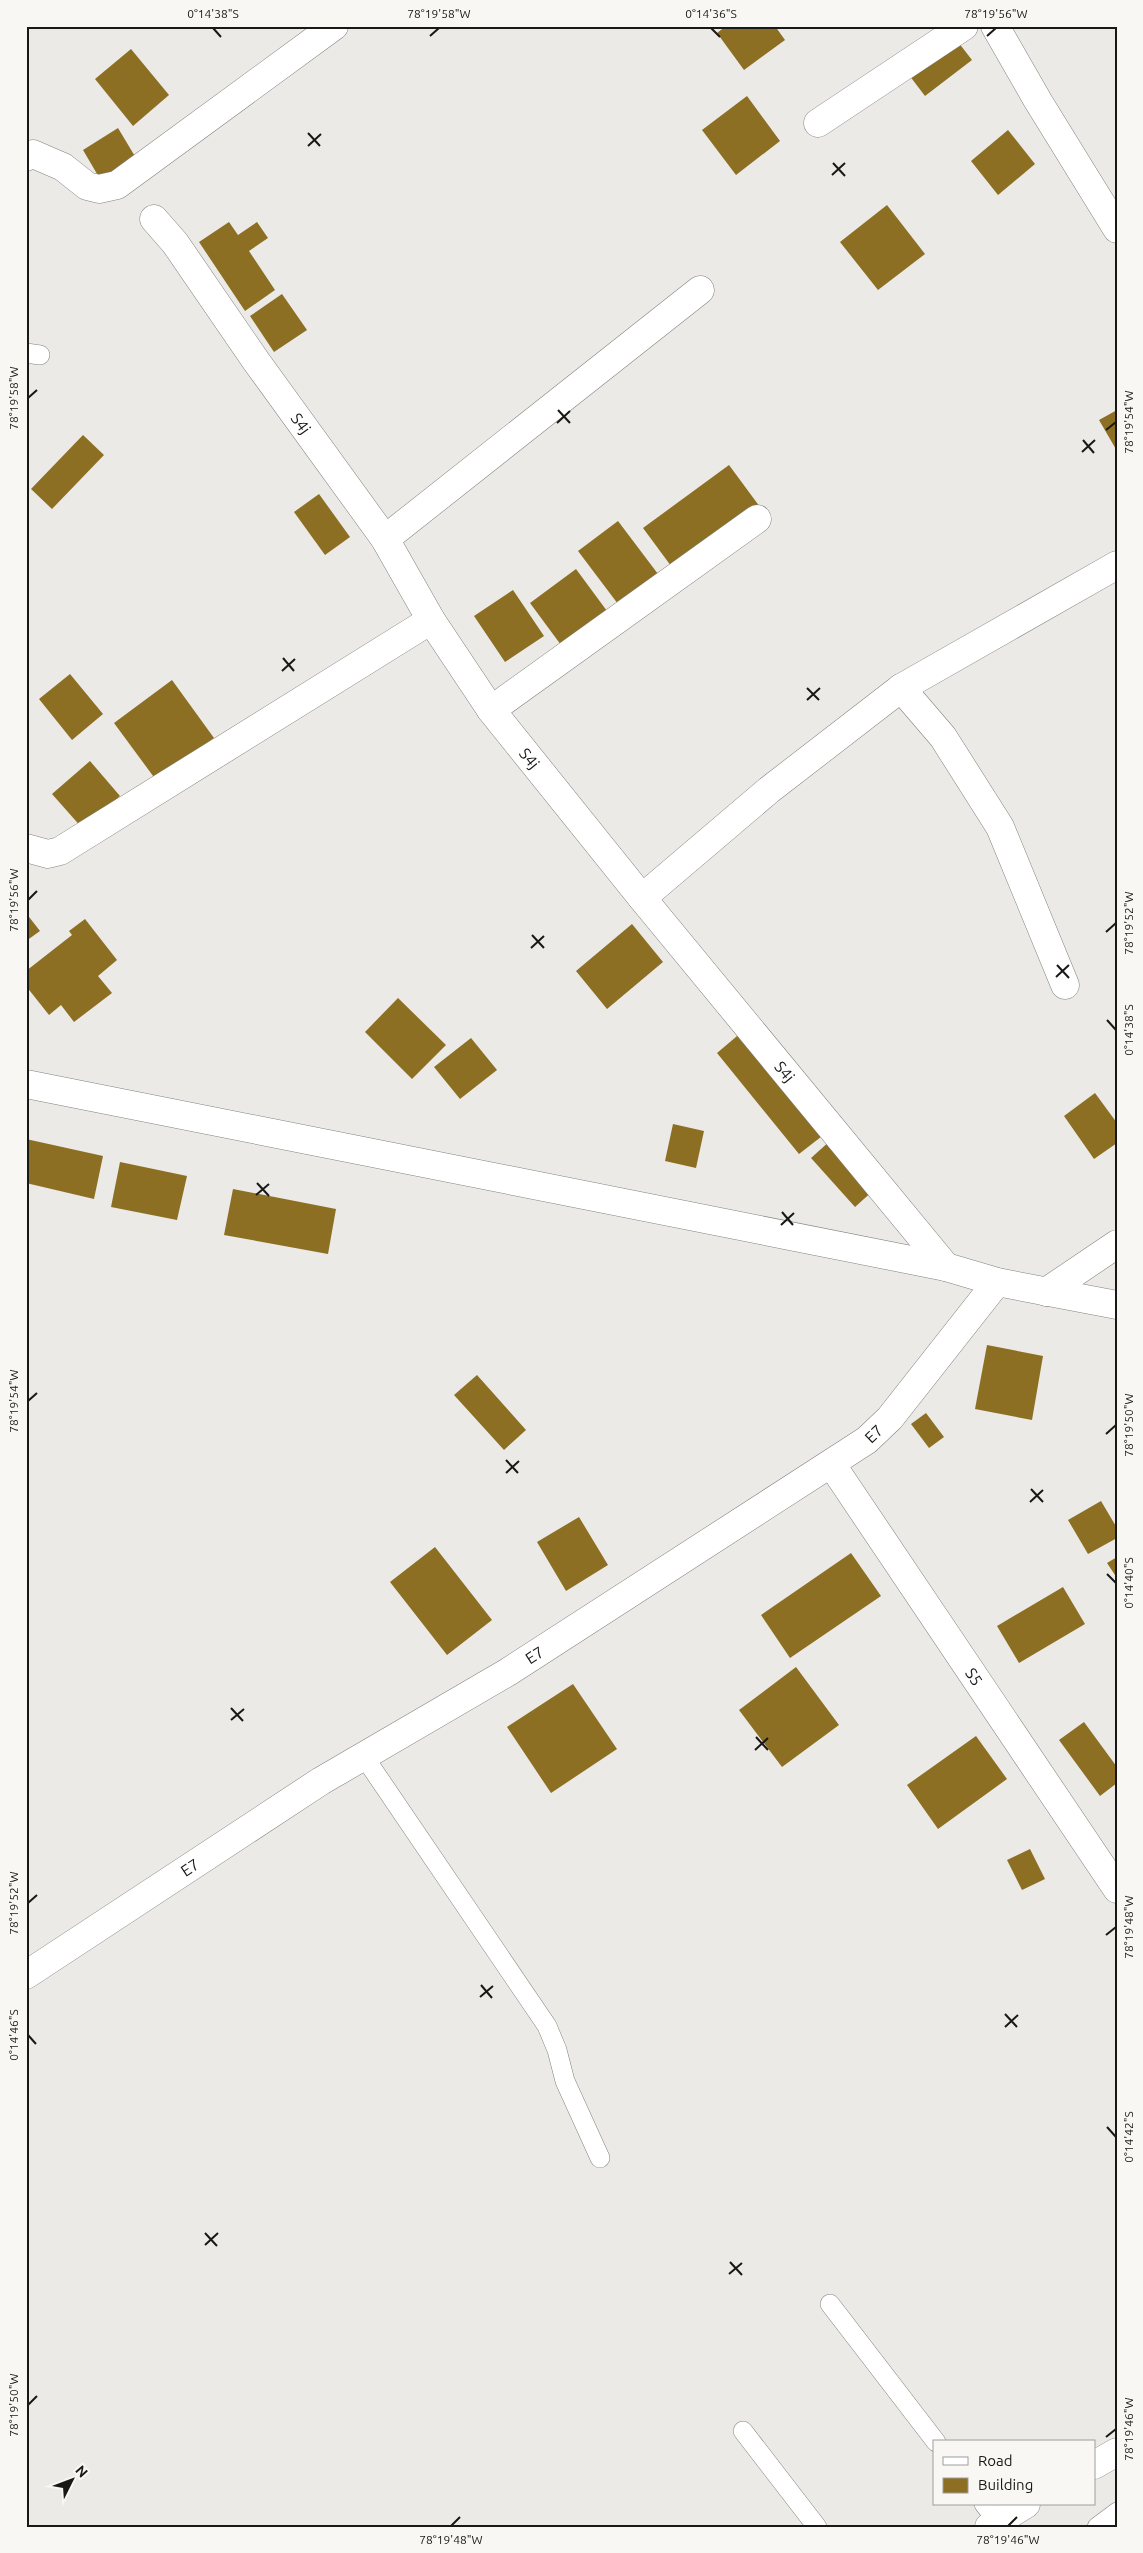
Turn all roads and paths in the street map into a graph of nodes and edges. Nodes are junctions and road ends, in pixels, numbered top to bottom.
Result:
1 (334, 26) edge
2 (964, 26) edge
3 (995, 26) edge
4 (818, 123) dead end
5 (26, 157) edge
6 (154, 219) dead end
7 (1117, 229) edge
8 (700, 290) dead end
9 (757, 519) dead end
10 (384, 539) junction
11 (1117, 565) edge
12 (431, 620) junction
13 (901, 688) junction
14 (491, 710) junction
15 (26, 848) edge
16 (642, 898) junction
17 (1065, 986) dead end
18 (26, 1084) edge
19 (1117, 1244) edge
20 (946, 1267) junction
21 (997, 1282) junction
22 (1046, 1292) junction
23 (1117, 1305) edge
24 (832, 1465) junction
25 (363, 1755) junction
26 (1115, 1883) edge
27 (26, 1975) edge
28 (600, 2158) dead end
29 (830, 2304) dead end
30 (743, 2431) dead end
31 (934, 2440) edge
32 (1117, 2452) edge
33 (1096, 2464) edge
34 (1021, 2506) edge
35 (1117, 2512) edge
36 (990, 2518) edge
37 (817, 2527) edge
38 (1097, 2527) edge

1 - 5 street
2 - 4 street
3 - 7 street
6 - 10 street, S4j
8 - 10 street
9 - 14 street
10 - 12 street, S4j
11 - 13 street
12 - 14 street, S4j
12 - 15 street
13 - 16 street
13 - 17 street
14 - 16 street, S4j
16 - 20 street, S4j
18 - 20 street
19 - 22 street
20 - 21 street
21 - 22 street
21 - 24 street, E7
22 - 23 street
24 - 25 street, E7
24 - 26 street, S5
25 - 27 street, E7
25 - 28 lane
29 - 31 lane
30 - 37 lane
32 - 33 street
34 - 36 street
35 - 38 lane

